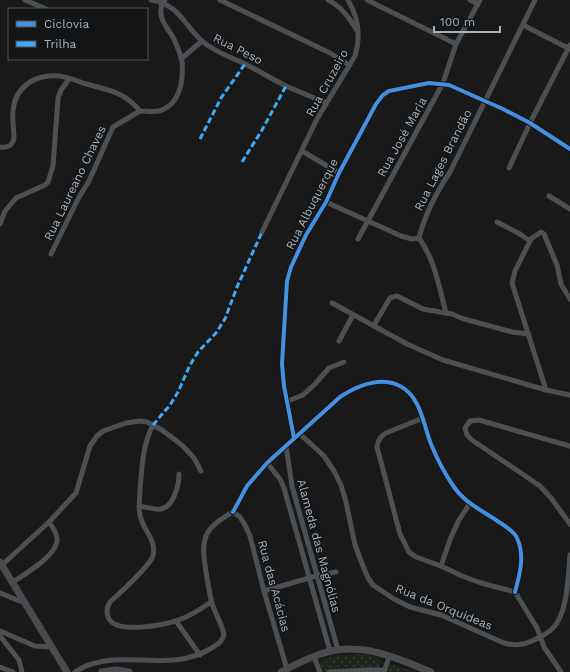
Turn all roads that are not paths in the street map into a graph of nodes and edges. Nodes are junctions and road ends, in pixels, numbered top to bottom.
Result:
1 (25, 0) edge
2 (151, 0) edge
3 (220, 0) edge
4 (328, 0) edge
5 (348, 0) edge
6 (367, 0) edge
7 (470, 0) edge
8 (535, 0) edge
9 (164, 1) edge
10 (479, 2) edge
11 (44, 8) edge
12 (523, 25) junction
13 (358, 32) junction
14 (202, 41) junction
15 (456, 44) junction
16 (569, 46) edge
17 (181, 59) junction
18 (349, 65) junction
19 (69, 79) junction
20 (443, 83) junction
21 (486, 100) junction
22 (326, 103) junction
23 (140, 111) junction
24 (530, 123) junction
25 (0, 148) edge
26 (570, 149) edge
27 (302, 151) junction
28 (509, 168) dead end
29 (338, 173) junction
30 (549, 196) dead end
31 (326, 202) junction
32 (570, 209) edge
33 (1, 215) edge
34 (368, 220) junction
35 (496, 222) dead end
36 (0, 224) edge
37 (262, 232) dead end
38 (419, 238) junction
39 (358, 239) dead end
40 (530, 241) junction
41 (51, 254) dead end
42 (570, 299) edge
43 (332, 303) dead end
44 (446, 313) junction
45 (353, 315) junction
46 (374, 325) junction
47 (529, 334) junction
48 (340, 341) dead end
49 (344, 362) dead end
50 (546, 390) junction
51 (570, 395) edge
52 (288, 401) junction
53 (423, 418) junction
54 (153, 425) junction
55 (300, 434) junction
56 (294, 438) junction
57 (286, 446) junction
58 (570, 446) edge
59 (267, 463) junction
60 (201, 471) dead end
61 (179, 474) dead end
62 (470, 503) junction
63 (139, 506) junction
64 (233, 512) junction
65 (49, 522) junction
66 (570, 524) edge
67 (304, 533) junction
68 (297, 535) junction
69 (570, 555) edge
70 (1, 564) edge
71 (441, 566) junction
72 (336, 572) dead end
73 (316, 576) junction
74 (309, 578) junction
75 (13, 582) junction
76 (264, 592) junction
77 (515, 592) junction
78 (0, 593) edge
79 (212, 602) junction
80 (26, 604) junction
81 (176, 621) junction
82 (0, 631) edge
83 (0, 636) edge
84 (540, 637) junction
85 (52, 647) junction
86 (334, 651) junction
87 (200, 655) junction
88 (314, 657) junction
89 (389, 657) junction
90 (0, 666) edge
91 (284, 670) edge
92 (384, 671) edge
93 (13, 672) edge
94 (22, 672) edge
95 (67, 672) edge
96 (75, 672) edge
97 (102, 672) edge
98 (129, 672) edge
99 (320, 672) edge
100 (329, 672) edge
101 (431, 672) edge
102 (561, 672) edge

1 - 11 street
2 - 9 street, Rua Peso
3 - 18 street
4 - 13 street
5 - 13 street, Rua Cruzeiro
6 - 15 street
7 - 10 street
8 - 12 street, Rua Lages Brandão
9 - 14 street, Rua Peso
9 - 17 street
10 - 15 street, Rua José Maria
12 - 16 street
12 - 21 street, Rua Lages Brandão
13 - 18 street, Rua Cruzeiro
14 - 17 street
14 - 22 street, Rua Peso
15 - 20 street, Rua José Maria
16 - 24 street
17 - 23 street
18 - 22 street, Rua Cruzeiro
19 - 23 street
19 - 25 street
19 - 33 street
20 - 21 street, Rua Albuquerque
20 - 29 street, Rua Albuquerque
20 - 34 street, Rua José Maria
21 - 24 street, Rua Albuquerque
21 - 38 street, Rua Lages Brandão
22 - 27 street, Rua Cruzeiro
23 - 41 street, Rua Laureano Chaves
24 - 26 street, Rua Albuquerque
24 - 28 street
27 - 29 street
27 - 37 street, Rua Cruzeiro
29 - 31 street, Rua Albuquerque
30 - 32 street
31 - 34 street
31 - 52 street, Rua Albuquerque
33 - 36 street
34 - 38 street
34 - 39 street, Rua José Maria
35 - 40 street
38 - 44 street
40 - 42 street
40 - 47 street
43 - 45 street
44 - 46 street
44 - 47 street
45 - 46 street
45 - 48 street
46 - 50 street
47 - 50 street
49 - 52 street
50 - 51 street
52 - 56 street, Rua Albuquerque
53 - 55 street
53 - 62 street
53 - 71 street
54 - 60 street
54 - 63 street
54 - 65 street
55 - 56 street
55 - 84 street, Rua da Orquideas
56 - 57 street
57 - 59 street
57 - 67 street, Alameda das Magnólias
58 - 66 street
59 - 64 street
59 - 68 street, Alameda das Magnólias
61 - 63 street
62 - 71 street
62 - 77 street
63 - 81 street
64 - 76 street, Rua das Acácias
64 - 79 street
65 - 70 street
65 - 75 street
67 - 68 street
67 - 73 street, Alameda das Magnólias
68 - 74 street, Alameda das Magnólias
69 - 84 street, Rua da Orquideas
70 - 75 main road
71 - 77 street
72 - 73 street
73 - 74 street
73 - 86 street, Alameda das Magnólias
74 - 76 street
74 - 86 street, Alameda das Magnólias
75 - 80 main road
76 - 91 street, Rua das Acácias
77 - 84 street
78 - 80 street
79 - 81 street
79 - 87 street
80 - 85 main road
81 - 87 street
82 - 85 street
83 - 94 street
84 - 102 street
85 - 95 main road
86 - 88 main road
86 - 89 main road
87 - 96 street
88 - 91 main road
88 - 99 street
89 - 92 street
89 - 101 main road
90 - 93 street
92 - 100 street
97 - 98 main road

